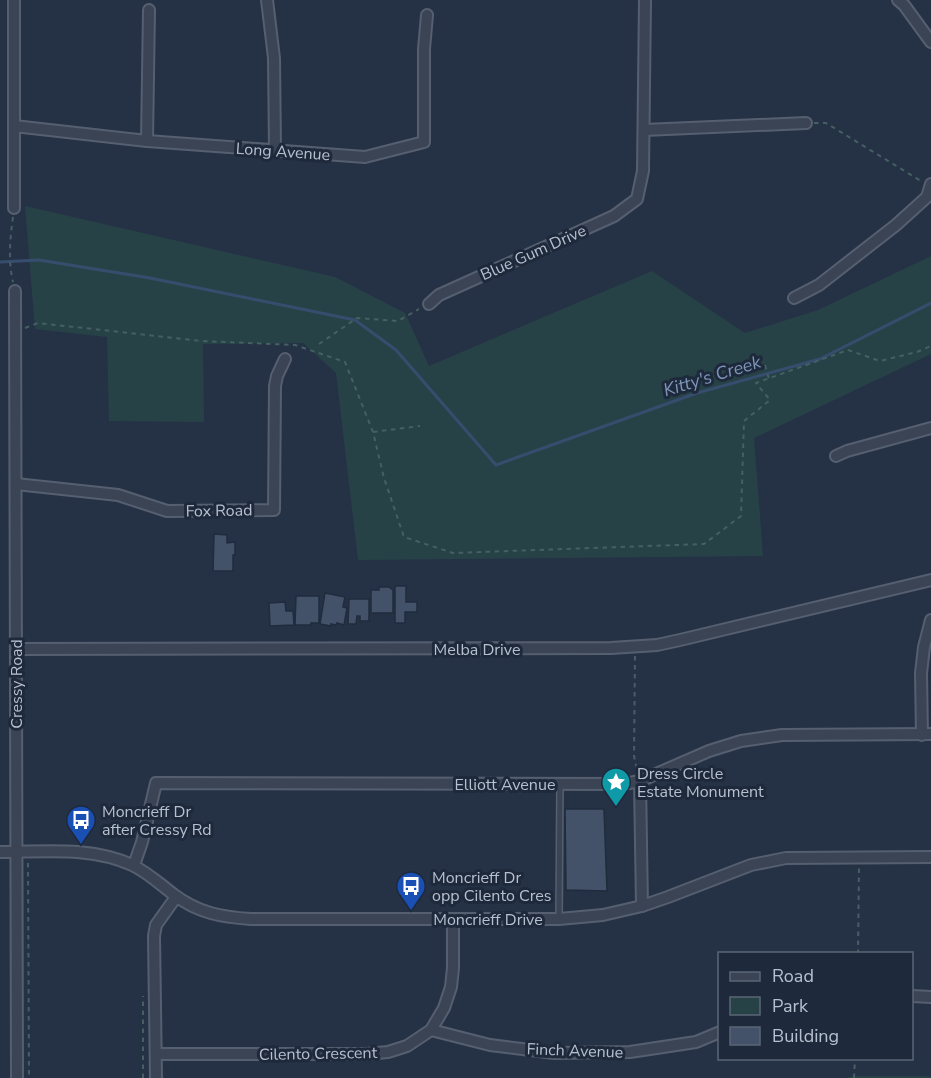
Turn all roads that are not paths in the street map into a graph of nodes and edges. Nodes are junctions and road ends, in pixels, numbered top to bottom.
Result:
1 (14, 0) edge
2 (267, 0) edge
3 (645, 0) edge
4 (898, 0) edge
5 (149, 10) dead end
6 (427, 15) dead end
7 (931, 42) edge
8 (806, 123) road end
9 (14, 126) junction
10 (644, 130) junction
11 (147, 141) junction
12 (275, 150) junction
13 (931, 185) edge
14 (14, 208) road end
15 (15, 291) dead end
16 (794, 298) dead end
17 (429, 304) road end
18 (285, 359) dead end
19 (931, 428) edge
20 (836, 456) dead end
21 (16, 484) junction
22 (931, 580) edge
23 (931, 620) edge
24 (16, 649) junction
25 (926, 735) edge
26 (640, 781) junction
27 (560, 784) junction
28 (0, 852) edge
29 (16, 852) junction
30 (931, 857) edge
31 (134, 866) junction
32 (176, 897) junction
33 (642, 906) junction
34 (559, 918) junction
35 (453, 919) junction
36 (913, 996) edge
37 (931, 997) edge
38 (431, 1030) junction
39 (718, 1033) edge
40 (156, 1054) junction
41 (17, 1078) edge
42 (156, 1078) edge

1 - 9 street
2 - 12 street
3 - 10 street
4 - 7 street
5 - 11 street
6 - 12 street, Long Avenue
8 - 10 street
9 - 11 street, Long Avenue
9 - 14 street
10 - 17 street, Blue Gum Drive
11 - 12 street, Long Avenue
13 - 16 street
15 - 21 street, Cressy Road
18 - 21 street, Fox Road
19 - 20 street
21 - 24 street, Cressy Road
22 - 24 street, Melba Drive
23 - 25 street
24 - 29 street, Cressy Road
25 - 26 street, Elliott Avenue
26 - 27 street, Elliott Avenue
26 - 33 street
27 - 31 street, Elliott Avenue
27 - 34 lane
28 - 29 street, Moncrieff Drive
29 - 31 street, Moncrieff Drive
29 - 41 street, Cressy Road
30 - 33 street, Moncrieff Drive
31 - 32 street, Moncrieff Drive
32 - 35 street, Moncrieff Drive
32 - 40 street
33 - 34 street, Moncrieff Drive
34 - 35 street, Moncrieff Drive
35 - 38 street, Cilento Crescent
36 - 37 street
38 - 39 street, Finch Avenue
38 - 40 street, Cilento Crescent
40 - 42 street

